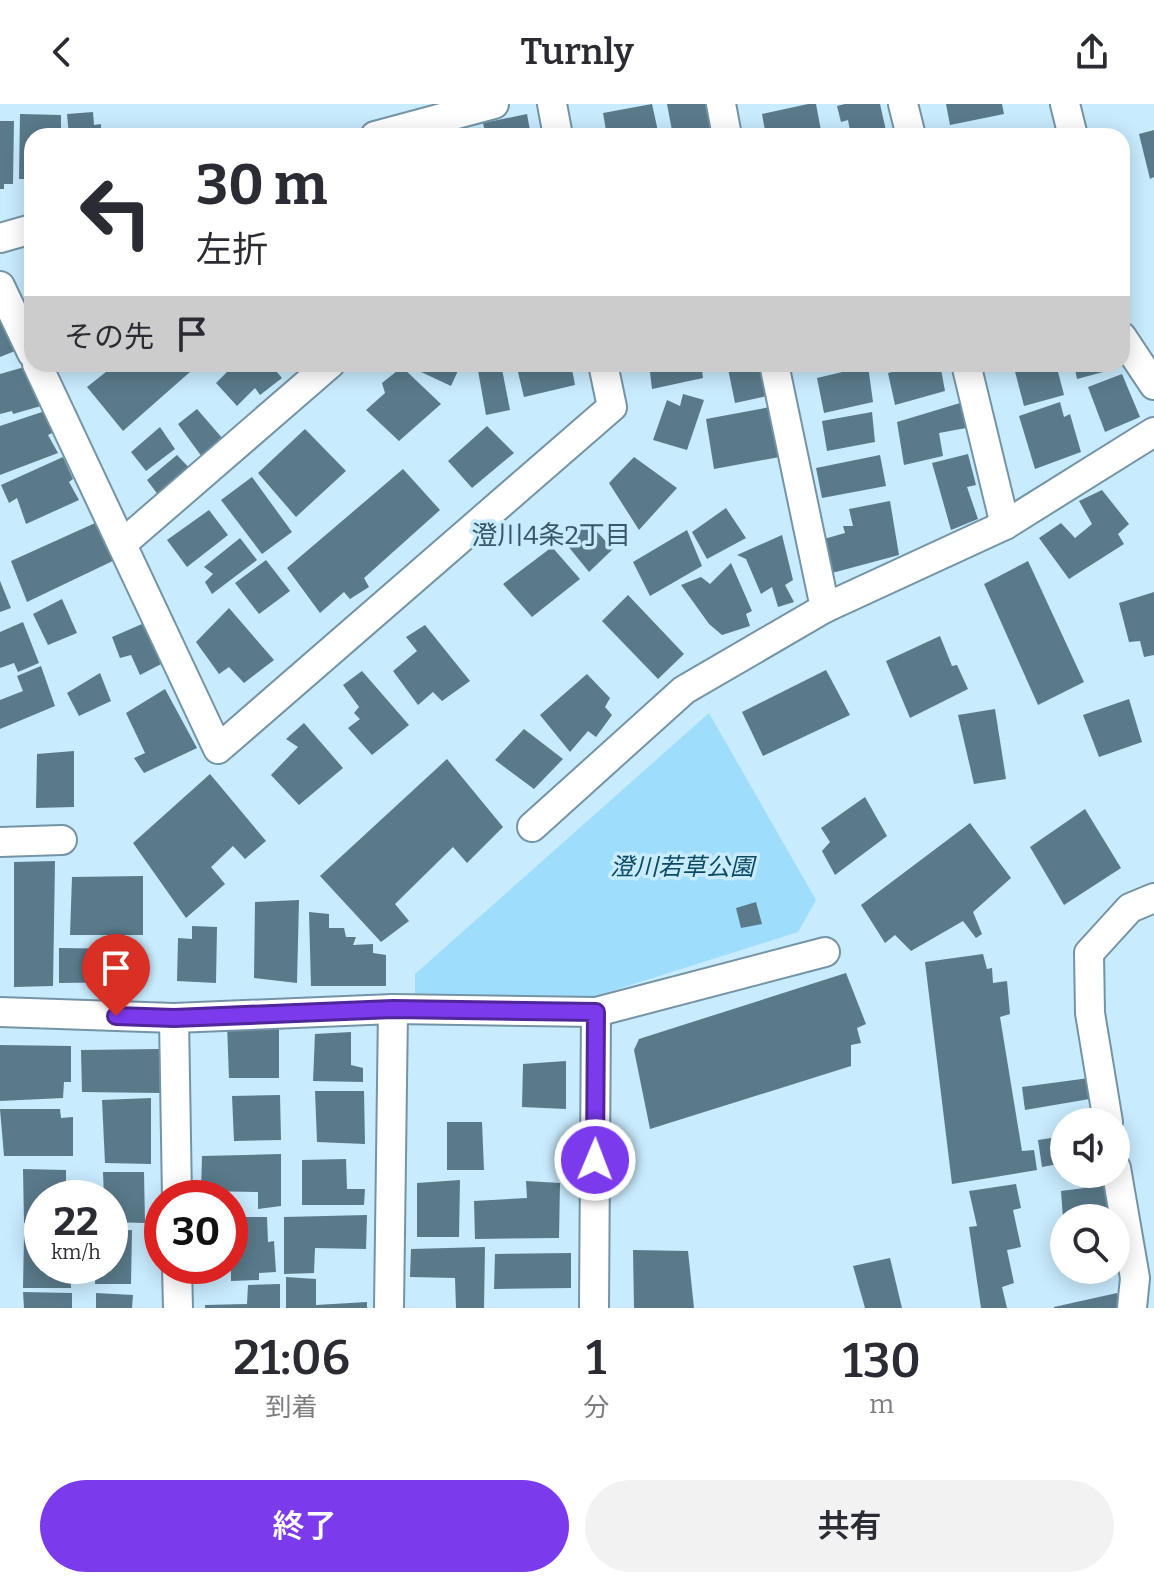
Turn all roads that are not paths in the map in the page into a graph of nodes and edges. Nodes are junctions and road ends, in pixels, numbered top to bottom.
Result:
1 (494, 104) edge
2 (552, 104) edge
3 (721, 104) edge
4 (903, 104) edge
5 (1065, 104) edge
6 (405, 128) edge
7 (556, 128) edge
8 (726, 128) edge
9 (909, 128) edge
10 (1071, 128) edge
11 (24, 231) edge
12 (0, 238) edge
13 (0, 286) edge
14 (24, 336) edge
15 (1130, 337) edge
16 (1154, 339) edge
17 (1130, 348) edge
18 (41, 372) edge
19 (321, 372) edge
20 (605, 372) edge
21 (776, 372) edge
22 (968, 372) edge
23 (1154, 385) edge
24 (1154, 432) edge
25 (1005, 525) junction
26 (122, 544) junction
27 (825, 608) junction
28 (532, 827) dead end
29 (62, 840) dead end
30 (0, 842) edge
31 (1154, 898) edge
32 (825, 952) dead end
33 (393, 1009) junction
34 (0, 1012) edge
35 (596, 1012) junction
36 (174, 1018) junction
37 (1106, 1108) edge
38 (177, 1180) edge
39 (1119, 1188) edge
40 (177, 1284) edge
41 (178, 1308) edge
42 (389, 1308) edge
43 (594, 1308) edge
44 (1132, 1308) edge

1 - 6 street
2 - 7 street
3 - 8 street
4 - 9 street
5 - 10 street
11 - 12 street
13 - 14 street
15 - 16 street
17 - 23 street
18 - 26 street
19 - 26 street
20 - 26 street
21 - 27 street
22 - 25 street
24 - 25 street
25 - 27 street
27 - 28 street
29 - 30 street
31 - 37 street
32 - 35 street
33 - 35 street
33 - 36 street
33 - 42 street
34 - 36 street
35 - 43 street
36 - 38 street
39 - 44 street
40 - 41 street

